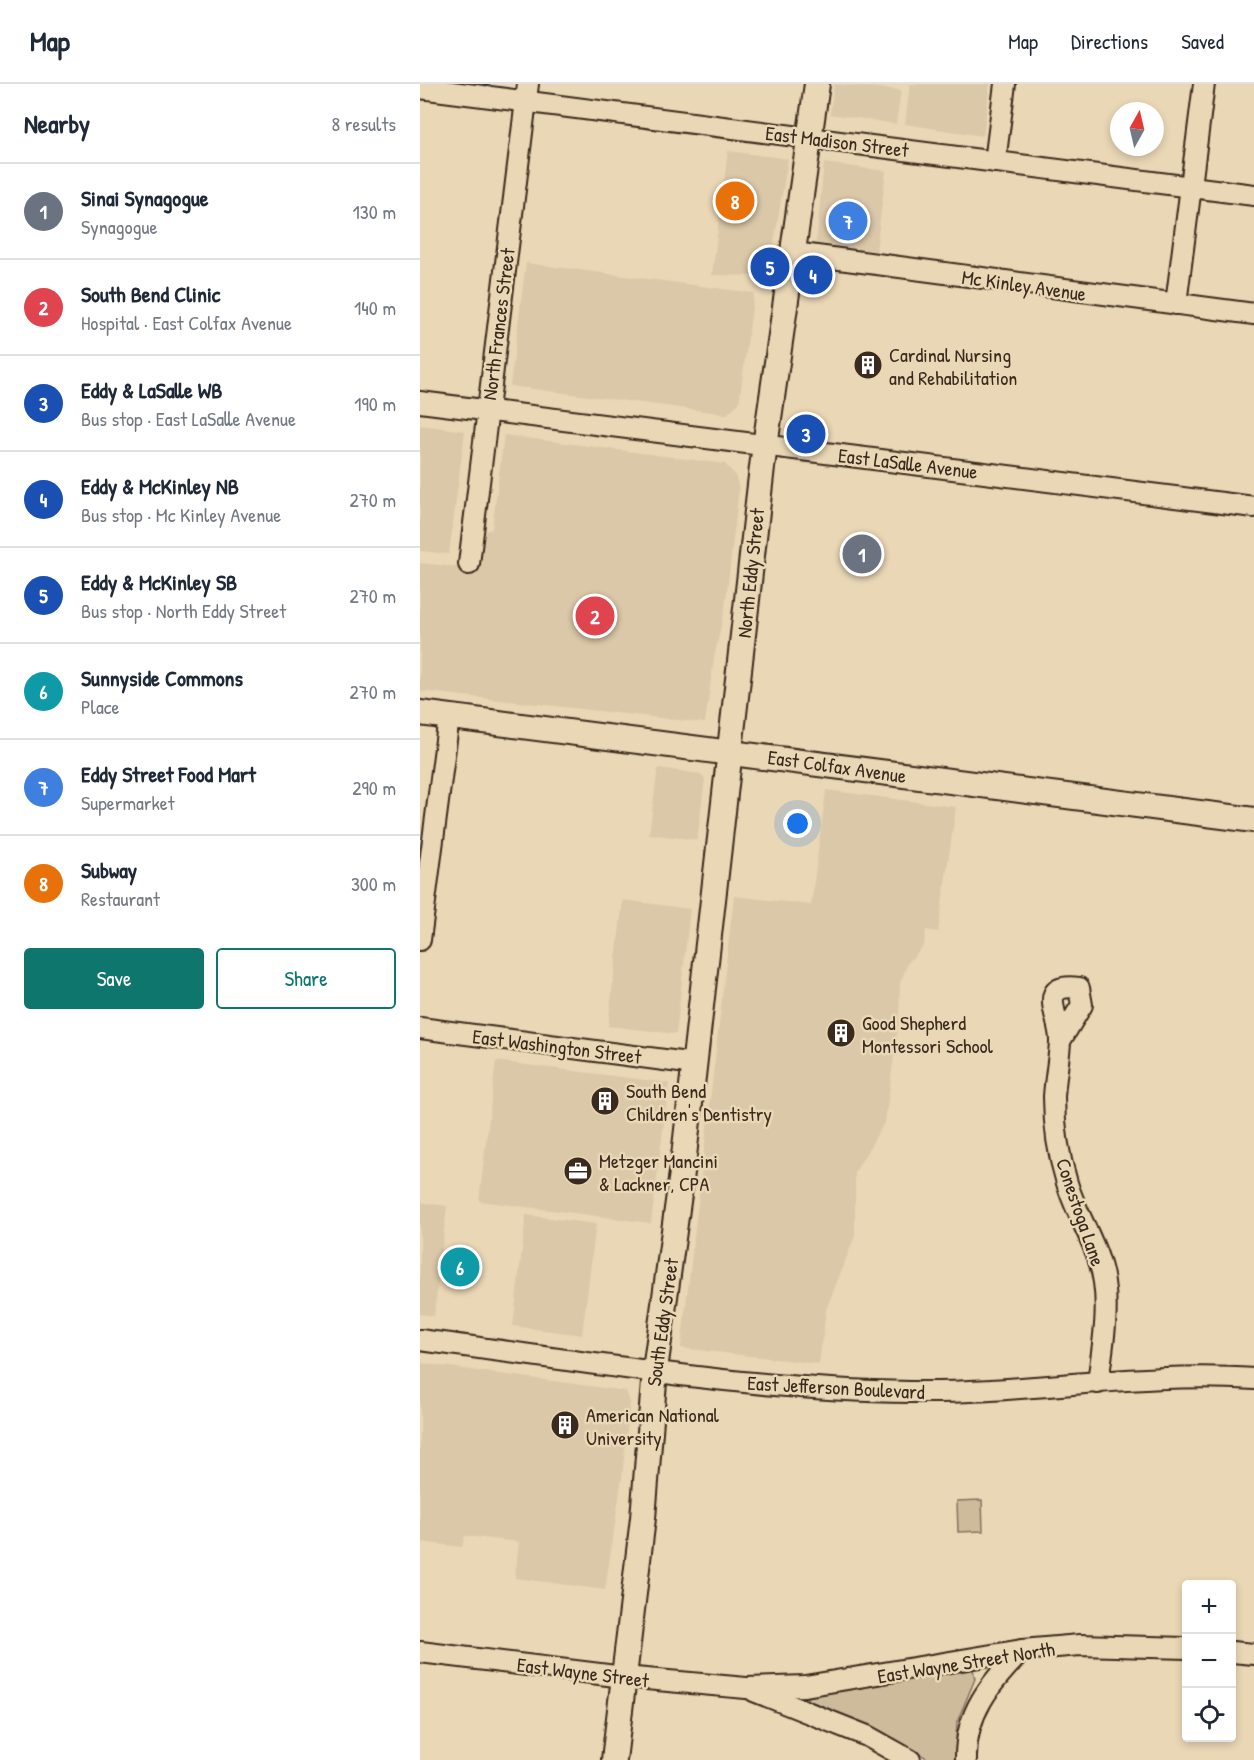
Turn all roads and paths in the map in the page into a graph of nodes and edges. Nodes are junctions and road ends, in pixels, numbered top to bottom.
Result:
1 (817, 84) edge
2 (1005, 84) edge
3 (1204, 84) edge
4 (420, 87) edge
5 (527, 93) edge
6 (810, 138) junction
7 (995, 162) junction
8 (1190, 188) junction
9 (1254, 195) edge
10 (794, 253) junction
11 (1176, 304) junction
12 (1254, 314) edge
13 (420, 402) edge
14 (488, 410) junction
15 (764, 446) junction
16 (1254, 507) edge
17 (469, 564) dead end
18 (420, 713) edge
19 (448, 717) junction
20 (731, 752) junction
21 (1254, 820) edge
22 (420, 940) edge
23 (420, 1028) edge
24 (1060, 1041) dead end
25 (695, 1064) junction
26 (420, 1340) edge
27 (655, 1370) junction
28 (1254, 1379) edge
29 (1098, 1383) junction
30 (1182, 1648) edge
31 (1022, 1650) junction
32 (420, 1652) edge
33 (1236, 1652) edge
34 (1254, 1654) edge
35 (624, 1677) junction
36 (746, 1688) junction
37 (614, 1760) edge
38 (910, 1760) edge
39 (966, 1760) edge

1 - 6 main road, North Eddy Street
2 - 7 street
3 - 8 street
4 - 5 street, East Madison Street
5 - 6 street, East Madison Street
5 - 14 street, North Frances Street
6 - 7 street, East Madison Street
6 - 10 main road, North Eddy Street
7 - 8 street, East Madison Street
8 - 9 street, East Madison Street
8 - 11 street
10 - 11 street, Mc Kinley Avenue
10 - 15 main road, North Eddy Street
11 - 12 street, Mc Kinley Avenue
13 - 14 street, East LaSalle Avenue
14 - 15 street, East LaSalle Avenue
14 - 17 street, North Frances Street
15 - 16 street, East LaSalle Avenue
15 - 20 main road, North Eddy Street
18 - 19 main road, East Colfax Avenue
19 - 20 main road, East Colfax Avenue
19 - 22 street
20 - 21 main road, East Colfax Avenue
20 - 25 main road, North Eddy Street
23 - 25 street, East Washington Street
24 - 29 street, Conestoga Lane
25 - 27 main road, South Eddy Street
26 - 27 street, East Jefferson Boulevard
27 - 29 street, East Jefferson Boulevard
27 - 35 main road, South Eddy Street
28 - 29 street, East Jefferson Boulevard
30 - 31 street, East Wayne Street North
31 - 36 street, East Wayne Street North
31 - 39 street
32 - 35 street, East Wayne Street
33 - 34 street
35 - 36 street, East Wayne Street
35 - 37 main road, South Eddy Street
36 - 38 street

